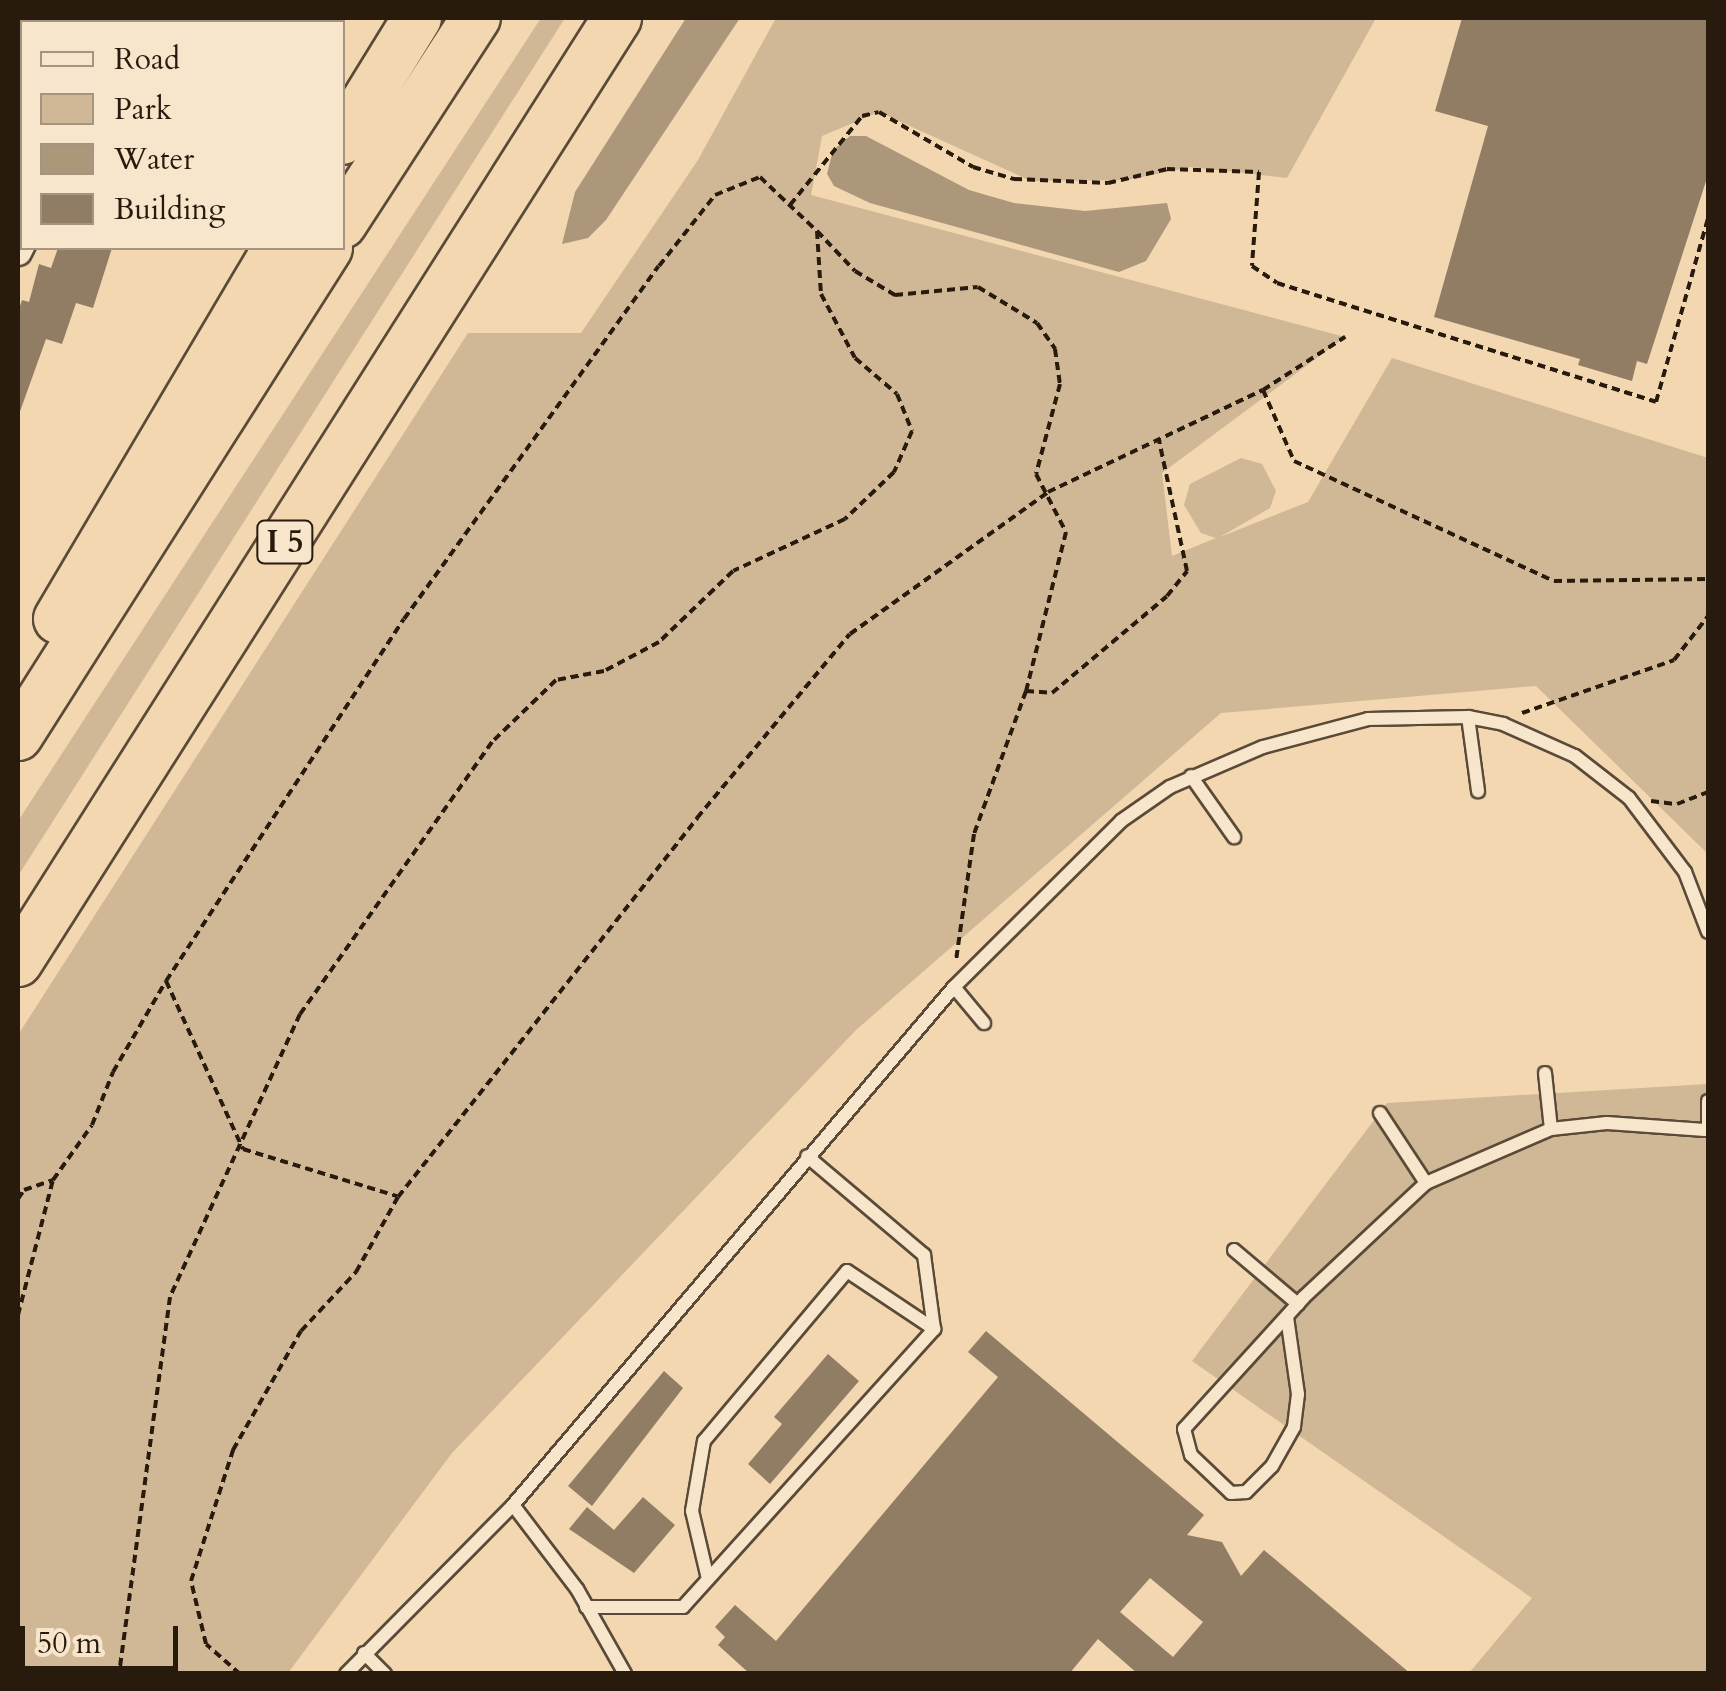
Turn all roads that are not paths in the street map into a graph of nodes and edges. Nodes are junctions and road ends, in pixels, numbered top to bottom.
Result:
1 (417, 18) edge
2 (476, 18) edge
3 (618, 18) edge
4 (631, 18) edge
5 (552, 122) junction
6 (345, 135) edge
7 (345, 219) edge
8 (276, 250) edge
9 (327, 250) edge
10 (18, 693) edge
11 (1468, 717) junction
12 (18, 736) edge
13 (1191, 776) junction
14 (1478, 791) dead end
15 (1234, 837) dead end
16 (1708, 932) edge
17 (18, 962) edge
18 (954, 987) junction
19 (984, 1023) dead end
20 (1545, 1074) dead end
21 (1708, 1102) edge
22 (1380, 1113) dead end
23 (1552, 1130) junction
24 (1707, 1130) edge
25 (807, 1156) junction
26 (1426, 1183) junction
27 (1234, 1250) dead end
28 (1298, 1304) junction
29 (1287, 1317) junction
30 (934, 1329) junction
31 (512, 1504) junction
32 (708, 1579) junction
33 (586, 1606) junction
34 (364, 1653) junction
35 (346, 1674) edge
36 (385, 1674) edge
37 (624, 1674) edge

1 - 6 highway
2 - 7 highway
3 - 5 highway, I 5
4 - 5 highway
5 - 17 highway, I 5
8 - 10 highway
9 - 12 highway
11 - 13 lane
11 - 14 lane
11 - 16 lane
13 - 15 lane
13 - 18 lane
18 - 19 lane
18 - 25 lane
20 - 23 lane
21 - 24 lane
22 - 26 lane
23 - 24 lane
23 - 26 lane
25 - 30 lane
25 - 31 lane
26 - 28 lane
27 - 28 lane
28 - 29 lane
29 - 29 lane
30 - 32 lane
30 - 32 lane
31 - 33 lane
31 - 34 lane
32 - 33 lane
33 - 37 lane
34 - 35 lane
34 - 36 lane

